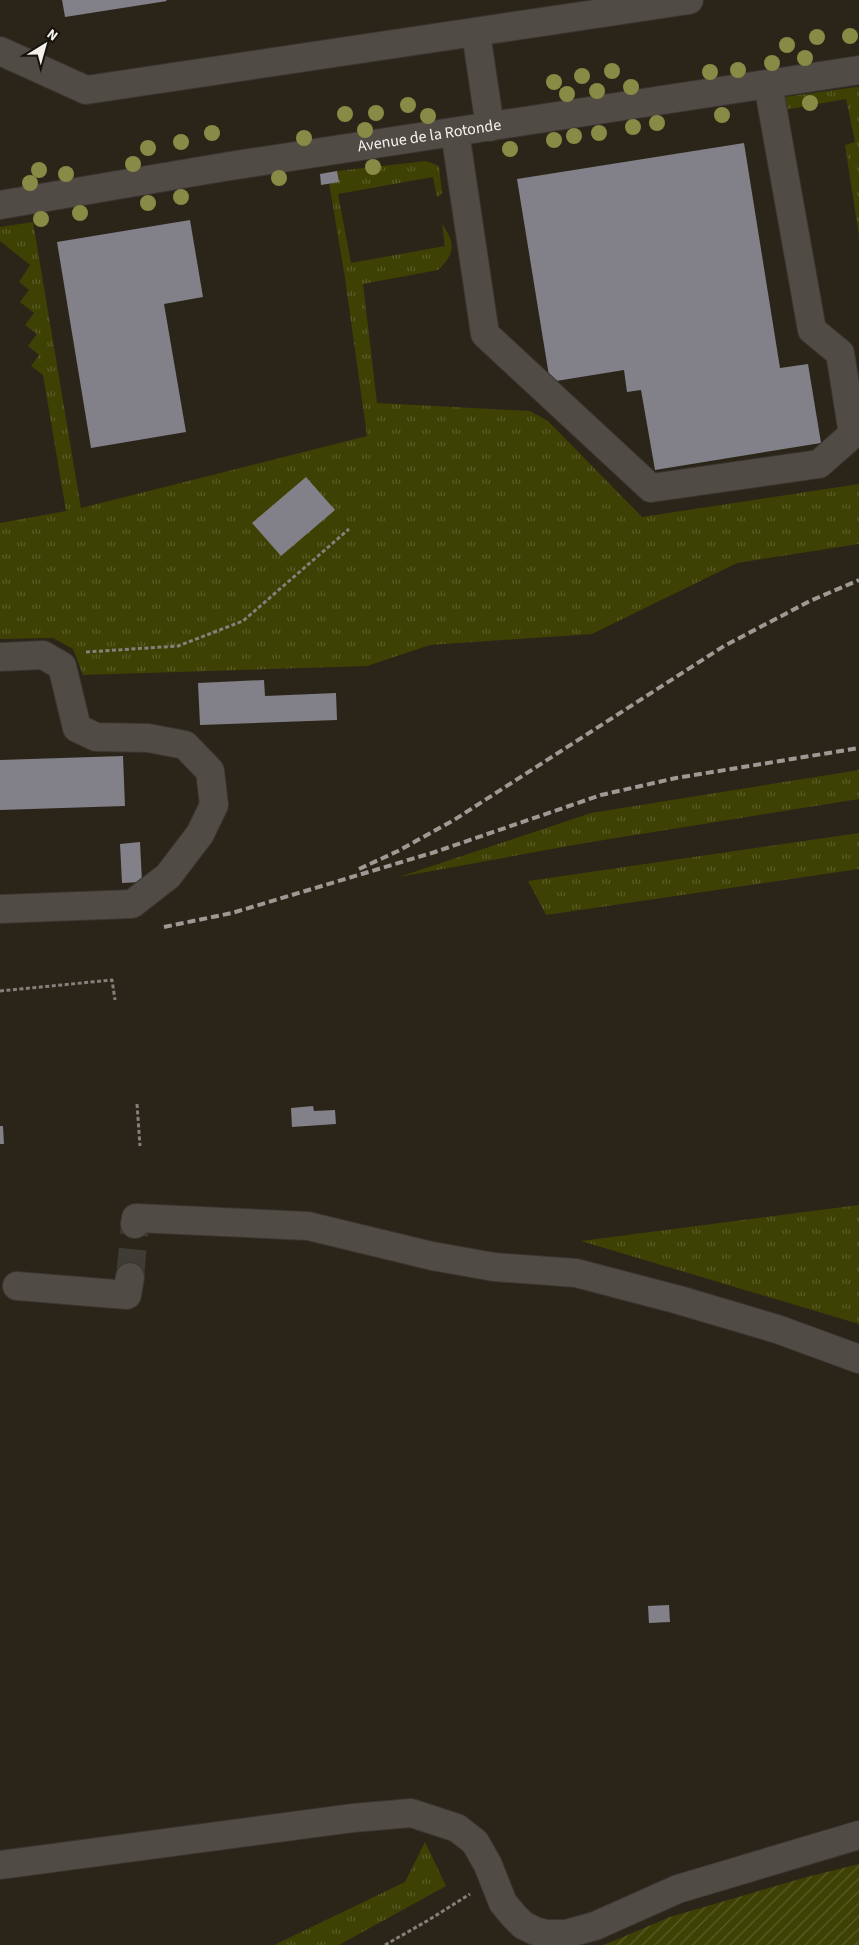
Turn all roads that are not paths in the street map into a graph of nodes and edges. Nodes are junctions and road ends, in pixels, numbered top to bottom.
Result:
1 (689, 0) edge
2 (476, 33) junction
3 (0, 51) edge
4 (859, 70) edge
5 (768, 84) junction
6 (490, 127) junction
7 (455, 132) junction
8 (0, 205) edge
9 (0, 657) edge
10 (0, 909) edge
11 (135, 1224) dead end
12 (130, 1277) tunnel mouth
13 (17, 1286) dead end
14 (859, 1359) edge
15 (859, 1835) edge
16 (0, 1865) edge

1 - 2 street
2 - 3 street
2 - 6 street
4 - 5 street, Avenue de la Rotonde
5 - 6 street, Avenue de la Rotonde
5 - 7 street
6 - 7 street, Avenue de la Rotonde
7 - 8 street, Avenue de la Rotonde
9 - 10 street
11 - 14 street
12 - 13 street
15 - 16 street

